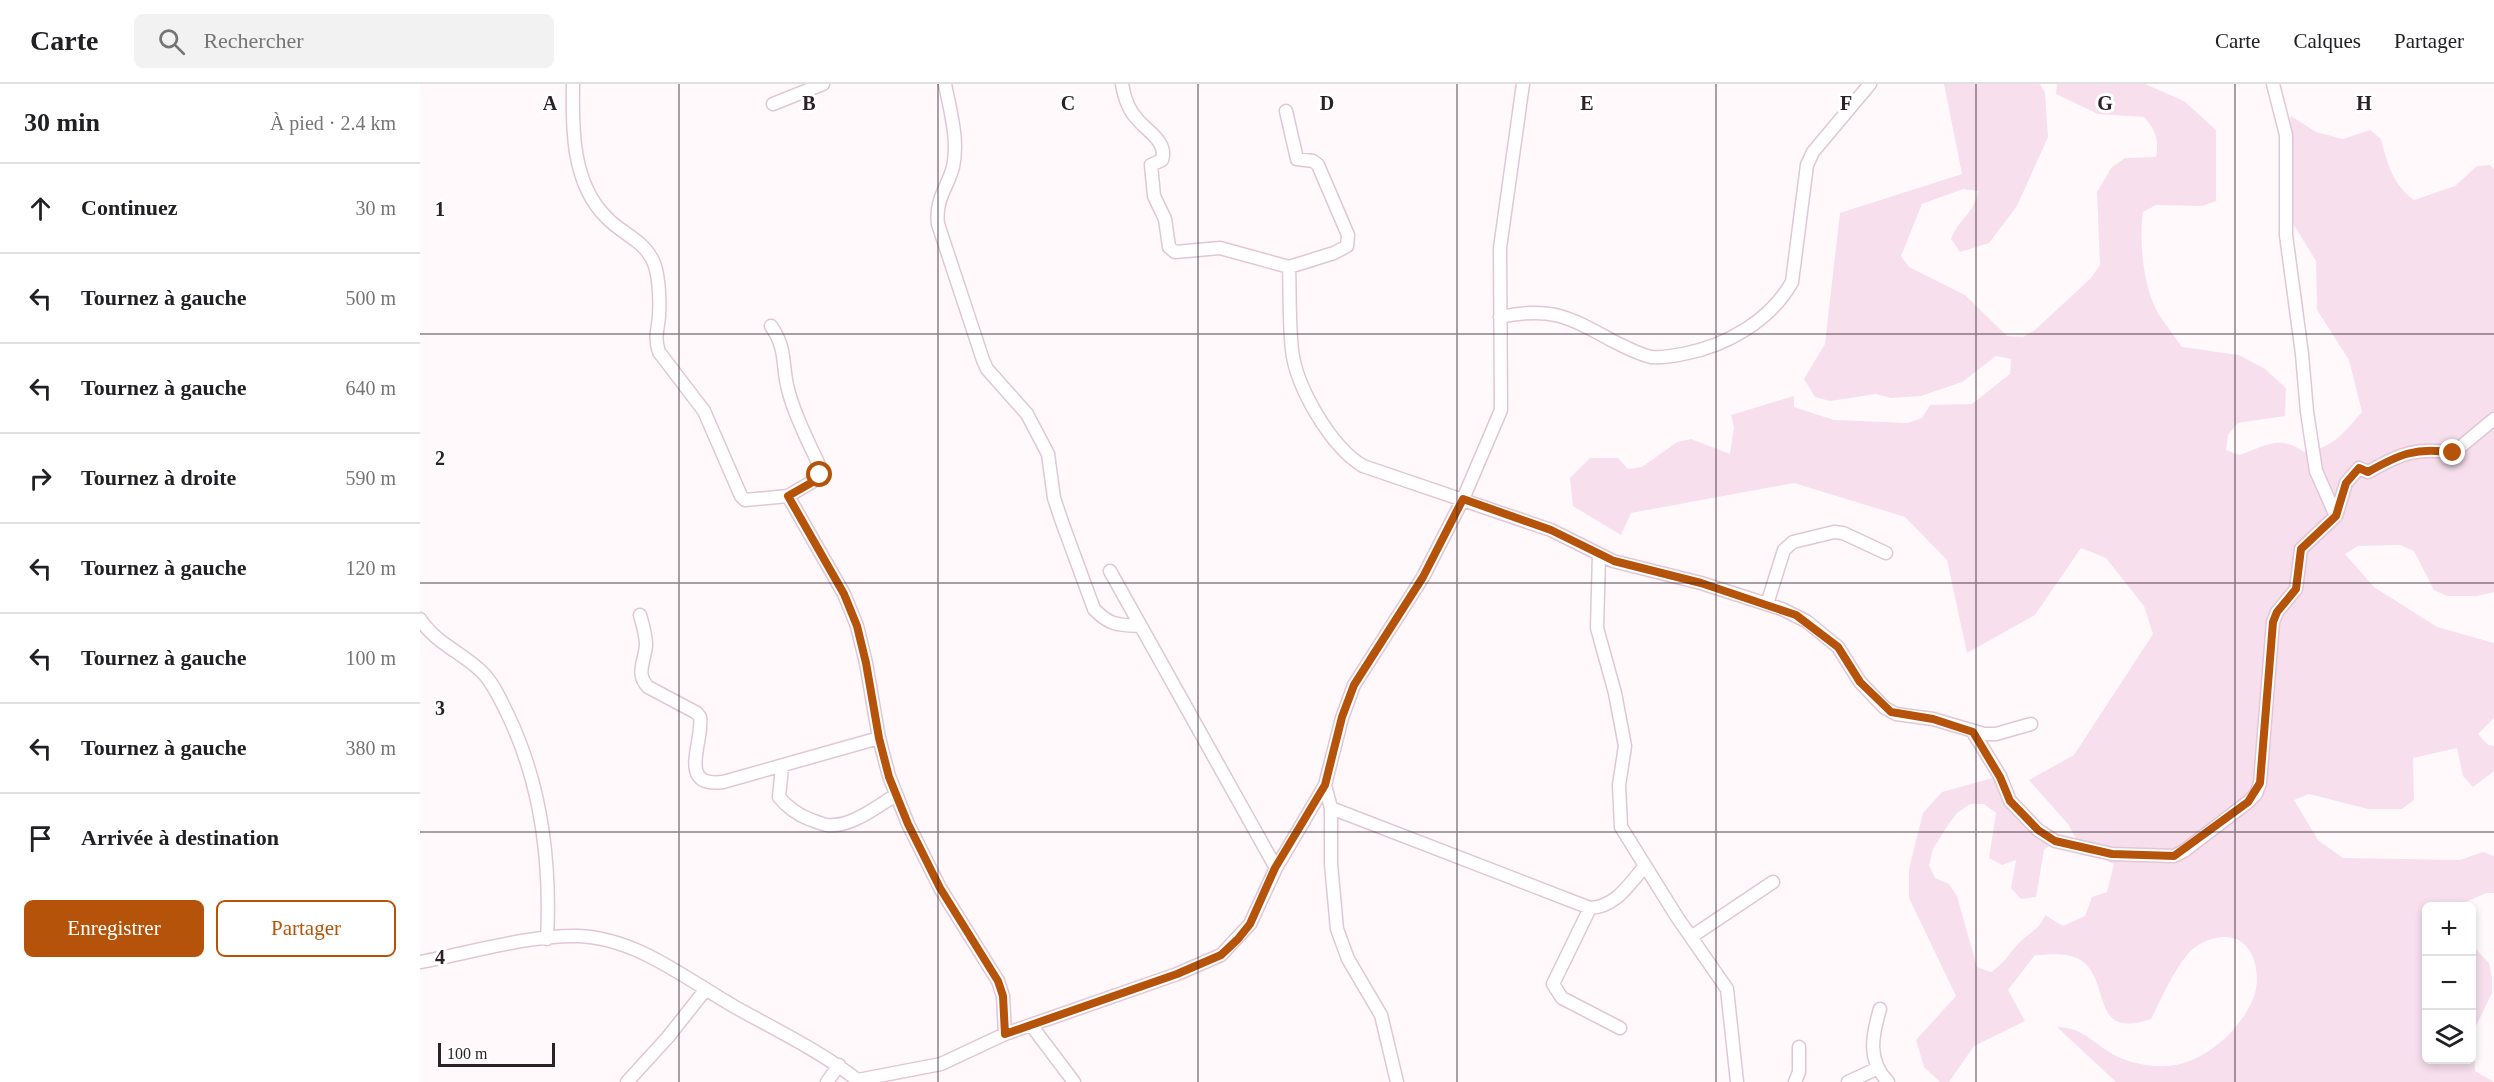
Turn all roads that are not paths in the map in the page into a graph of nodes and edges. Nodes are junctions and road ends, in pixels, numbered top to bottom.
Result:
1 (573, 84) edge
2 (823, 84) edge
3 (945, 84) edge
4 (1122, 84) edge
5 (1523, 84) edge
6 (1870, 84) edge
7 (2273, 84) edge
8 (773, 104) dead end
9 (1286, 111) dead end
10 (1289, 267) junction
11 (1500, 317) junction
12 (771, 326) dead end
13 (2494, 419) edge
14 (788, 496) junction
15 (1463, 499) junction
16 (2336, 516) junction
17 (1886, 553) dead end
18 (1599, 555) junction
19 (1110, 571) dead end
20 (1767, 604) junction
21 (640, 615) dead end
22 (420, 618) edge
23 (1141, 626) junction
24 (2031, 724) dead end
25 (1973, 732) junction
26 (879, 738) junction
27 (782, 767) junction
28 (1325, 785) junction
29 (896, 795) junction
30 (1331, 808) junction
31 (1646, 866) junction
32 (1275, 868) junction
33 (1773, 882) dead end
34 (1590, 908) junction
35 (1691, 937) junction
36 (547, 939) junction
37 (420, 962) edge
38 (706, 989) junction
39 (1880, 1009) dead end
40 (1031, 1025) junction
41 (1620, 1028) dead end
42 (1005, 1034) junction
43 (1799, 1047) dead end
44 (839, 1065) junction
45 (1876, 1069) junction
46 (860, 1081) edge
47 (627, 1082) edge
48 (827, 1082) edge
49 (1074, 1082) edge
50 (1397, 1082) edge
51 (1737, 1082) edge
52 (1795, 1082) edge
53 (1848, 1082) edge
54 (1888, 1082) edge

1 - 14 street
2 - 8 street
3 - 23 street
4 - 10 street
5 - 11 street
6 - 11 street
7 - 16 street
9 - 10 street
10 - 15 street
11 - 15 street
12 - 14 street
13 - 16 street
14 - 26 street
15 - 18 street
15 - 28 street
16 - 25 street
17 - 20 street
18 - 20 street
18 - 31 street
19 - 23 street
20 - 25 street
21 - 27 street
22 - 36 street
23 - 32 street
24 - 25 street
26 - 27 street
26 - 29 street
27 - 29 street
28 - 30 street
28 - 32 street
29 - 42 street
30 - 34 street
30 - 50 street
31 - 34 street
31 - 35 street
32 - 40 street
33 - 35 street
34 - 41 street
35 - 51 street
36 - 37 street
36 - 38 street
38 - 44 street
38 - 47 street
39 - 45 street
40 - 42 street
40 - 49 street
42 - 46 street
43 - 52 street
44 - 46 street
44 - 48 street
45 - 53 street
45 - 54 street

